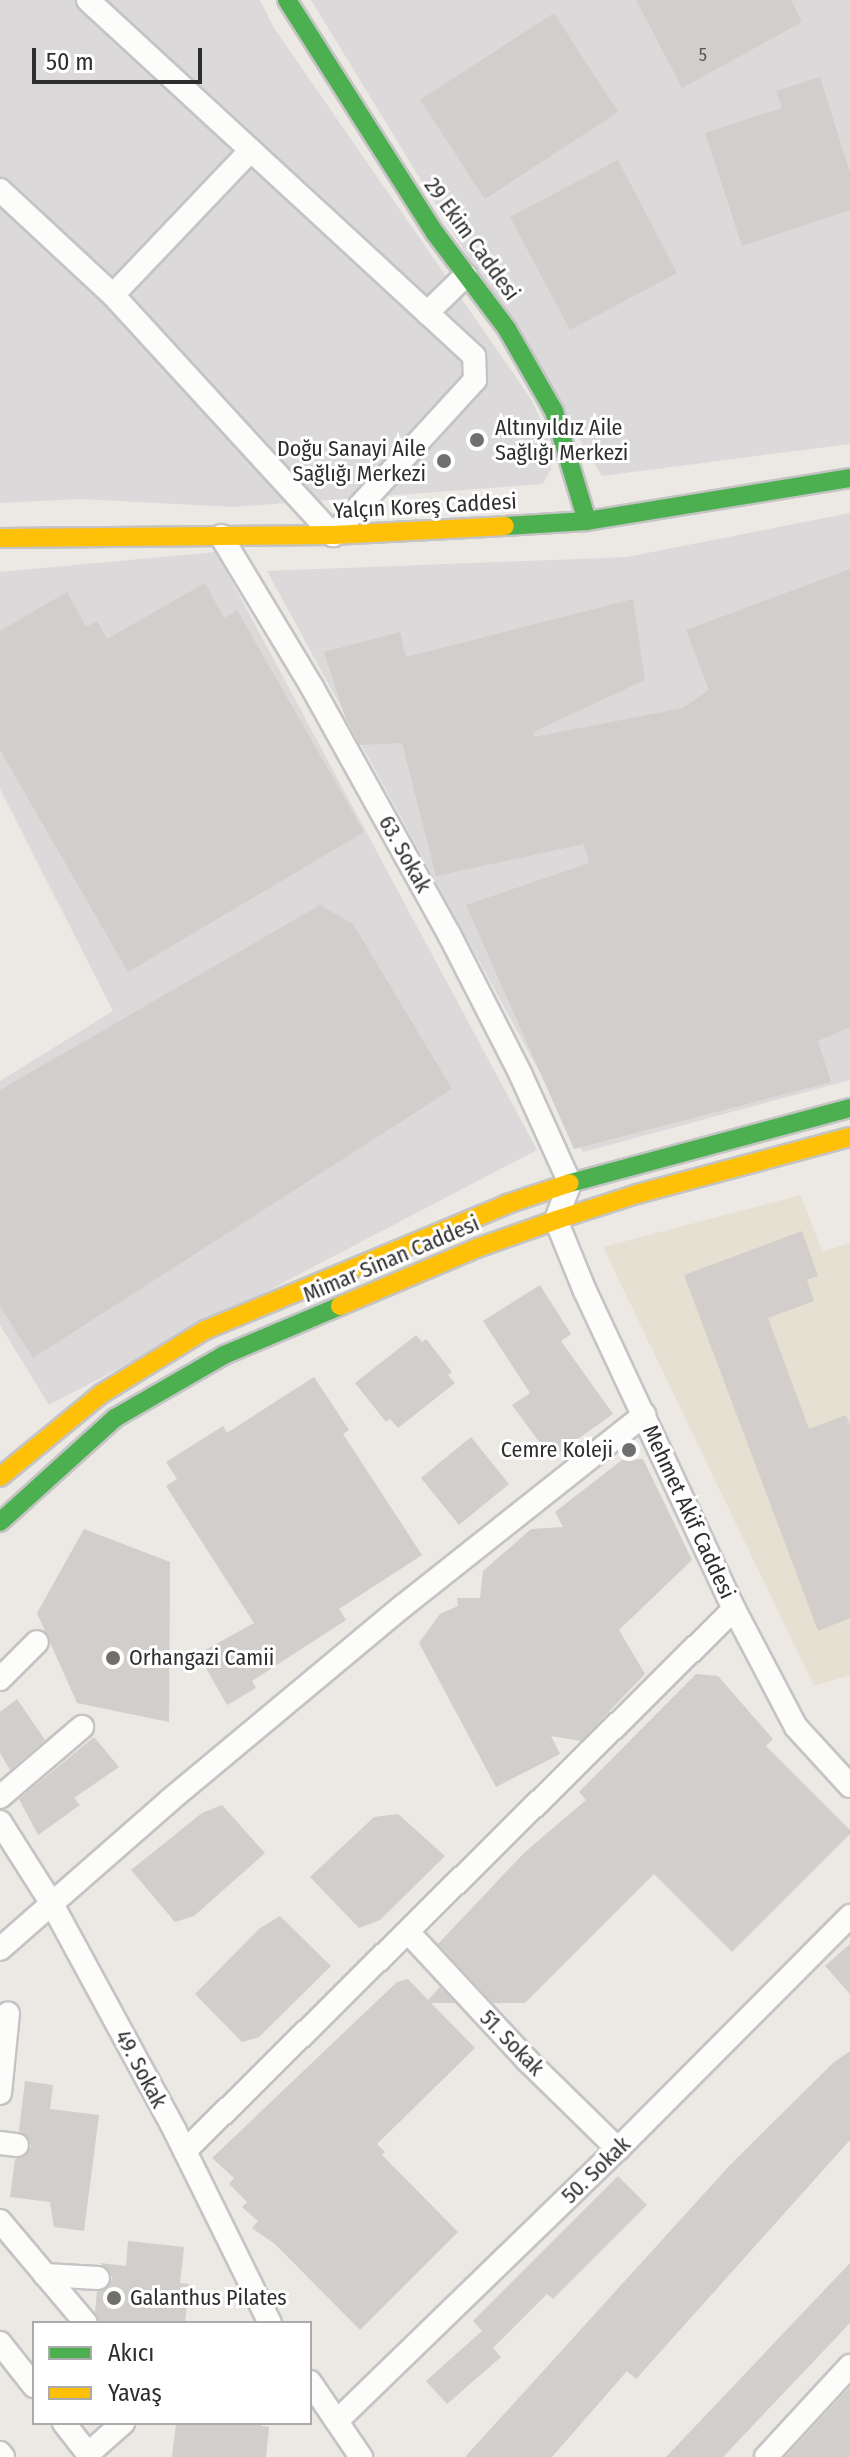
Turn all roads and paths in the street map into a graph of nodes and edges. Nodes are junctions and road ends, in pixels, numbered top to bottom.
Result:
1 (88, 0) edge
2 (287, 0) edge
3 (251, 150) junction
4 (0, 190) edge
5 (466, 275) junction
6 (113, 295) junction
7 (427, 313) junction
8 (850, 478) edge
9 (587, 521) junction
10 (333, 535) junction
11 (221, 536) junction
12 (0, 538) edge
13 (850, 1108) edge
14 (850, 1137) edge
15 (570, 1183) junction
16 (556, 1220) junction
17 (644, 1415) junction
18 (0, 1477) edge
19 (0, 1522) edge
20 (734, 1609) junction
21 (37, 1642) dead end
22 (0, 1679) edge
23 (82, 1727) dead end
24 (850, 1786) edge
25 (0, 1797) edge
26 (0, 1822) edge
27 (52, 1904) junction
28 (850, 1916) edge
29 (409, 1933) junction
30 (0, 1949) edge
31 (8, 2013) dead end
32 (0, 2093) edge
33 (618, 2149) junction
34 (185, 2151) junction
35 (0, 2221) edge
36 (45, 2275) junction
37 (98, 2278) dead end
38 (84, 2321) edge
39 (269, 2321) edge
40 (0, 2343) edge
41 (850, 2366) edge
42 (32, 2383) edge
43 (312, 2385) edge
44 (338, 2420) junction
45 (66, 2425) edge
46 (121, 2425) edge
47 (89, 2455) edge
48 (361, 2457) edge
49 (766, 2457) edge

1 - 3 street
2 - 5 main road, 29 Ekim Caddesi
3 - 6 street
3 - 7 street
4 - 6 street
5 - 7 street
5 - 9 main road, 29 Ekim Caddesi
6 - 10 street
7 - 10 street
8 - 9 main road, Yalçın Koreş Caddesi
9 - 10 main road, Yalçın Koreş Caddesi
10 - 11 main road, Yalçın Koreş Caddesi
11 - 12 main road, Yalçın Koreş Caddesi
11 - 15 street, 63. Sokak
13 - 15 main road, Mimar Sinan Caddesi
14 - 16 main road, Mimar Sinan Caddesi
15 - 16 street
15 - 18 main road, Mimar Sinan Caddesi
16 - 17 street, Mehmet Akif Caddesi
16 - 19 main road, Mimar Sinan Caddesi
17 - 20 street, Mehmet Akif Caddesi
17 - 27 street
20 - 24 street, Mehmet Akif Caddesi
20 - 29 street
21 - 22 street
23 - 25 street
26 - 27 street, 49. Sokak
27 - 30 street
27 - 34 street, 49. Sokak
28 - 33 street, 50. Sokak
29 - 33 street, 51. Sokak
29 - 34 street
31 - 32 street
33 - 44 street, 50. Sokak
34 - 39 street, 49. Sokak
35 - 36 street
36 - 37 street
36 - 38 street
40 - 42 street
41 - 49 street
43 - 44 street
44 - 48 street
45 - 47 street
46 - 47 street

